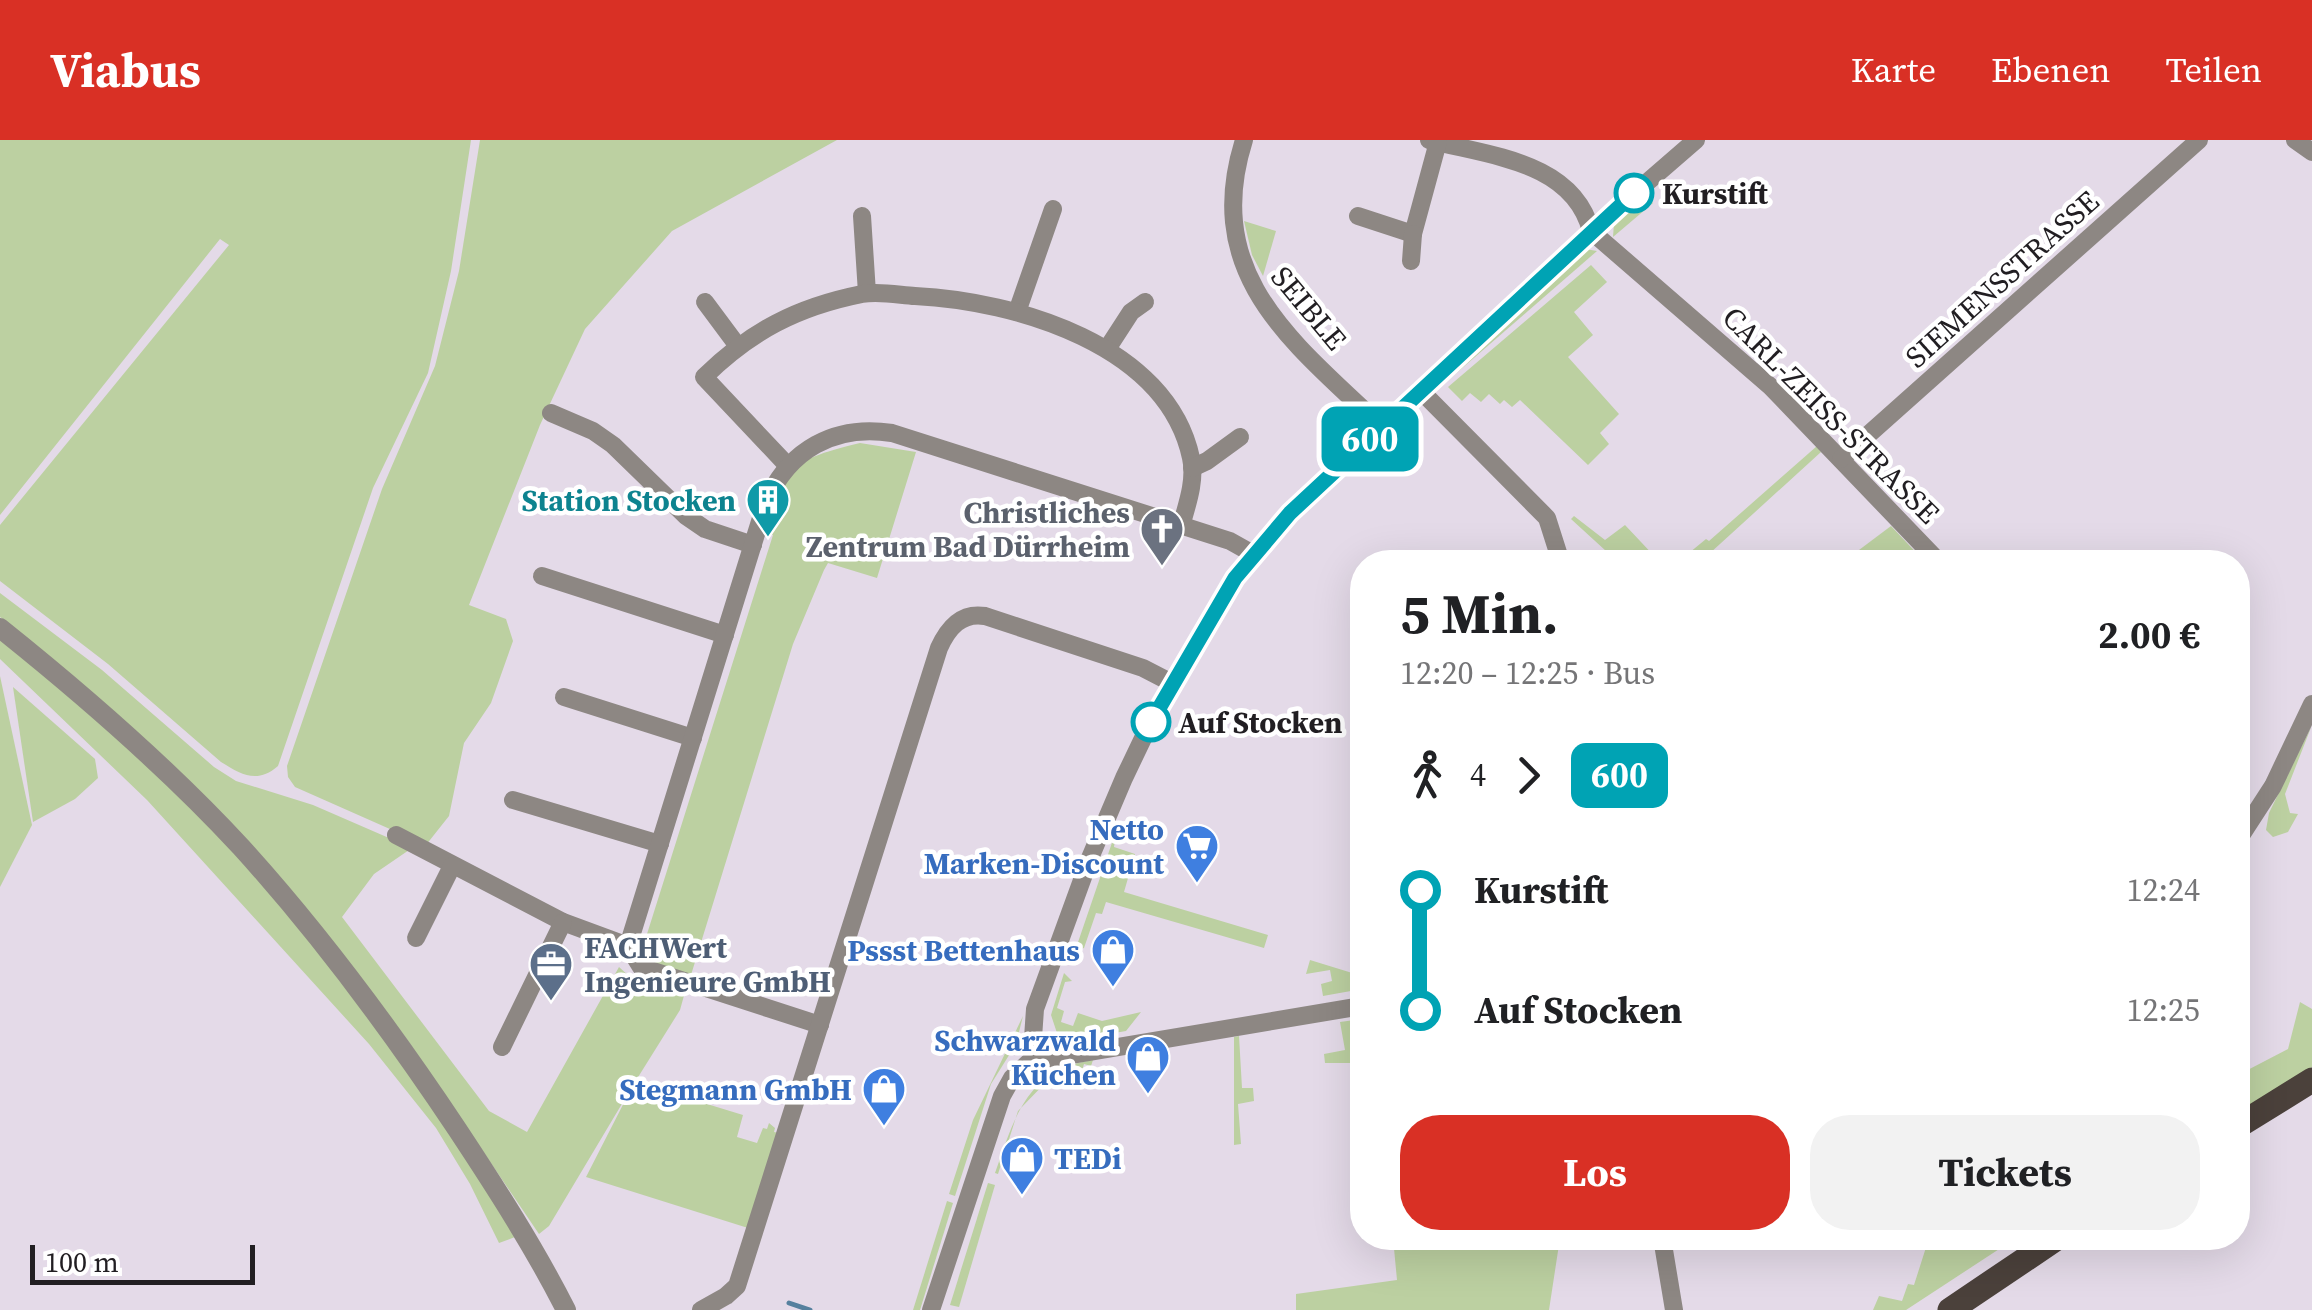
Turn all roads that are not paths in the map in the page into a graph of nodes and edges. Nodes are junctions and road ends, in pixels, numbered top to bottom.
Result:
1 (1696, 140) edge
2 (2199, 140) edge
3 (2295, 140) edge
4 (1239, 141) edge
5 (1434, 141) edge
6 (2312, 152) edge
7 (1053, 209) dead end
8 (862, 216) dead end
9 (1358, 216) dead end
10 (1591, 231) junction
11 (1413, 234) junction
12 (1411, 261) dead end
13 (866, 293) junction
14 (705, 302) dead end
15 (1145, 302) dead end
16 (1016, 312) junction
17 (738, 345) junction
18 (1107, 349) junction
19 (1420, 390) junction
20 (551, 413) dead end
21 (1382, 427) junction
22 (1240, 437) dead end
23 (1841, 459) junction
24 (787, 464) junction
25 (1192, 468) junction
26 (1182, 526) junction
27 (753, 546) junction
28 (1558, 550) edge
29 (1928, 550) edge
30 (1254, 555) junction
31 (542, 576) dead end
32 (0, 628) edge
33 (725, 635) junction
34 (1172, 683) junction
35 (564, 697) dead end
36 (2312, 704) edge
37 (693, 738) junction
38 (513, 800) dead end
39 (2250, 821) edge
40 (396, 836) dead end
41 (660, 844) junction
42 (452, 866) junction
43 (564, 922) junction
44 (416, 938) dead end
45 (628, 946) junction
46 (1350, 1008) edge
47 (820, 1025) junction
48 (502, 1047) dead end
49 (1038, 1058) junction
50 (2312, 1080) edge
51 (2250, 1119) edge
52 (1664, 1250) edge
53 (2039, 1250) edge
54 (566, 1310) edge
55 (701, 1310) edge
56 (932, 1310) edge
57 (1674, 1310) edge
58 (1950, 1310) edge

1 - 10 street
2 - 23 street, SIEMENSSTRASSE
3 - 6 street
4 - 21 street, SEIBLE
5 - 10 street
5 - 11 street
7 - 16 street
8 - 13 street
9 - 11 street
10 - 19 street
10 - 23 street, CARL-ZEISS-STRASSE
11 - 12 street
13 - 16 street
13 - 17 street
14 - 17 street
15 - 18 street
16 - 18 street
17 - 24 street
18 - 25 street
19 - 21 street
19 - 28 street
20 - 27 street
21 - 30 street
22 - 25 street
23 - 29 street, CARL-ZEISS-STRASSE
24 - 26 street
24 - 27 street
25 - 26 street
26 - 30 street
27 - 33 street
30 - 34 street
31 - 33 street
32 - 54 street
33 - 37 street
34 - 47 street
34 - 49 street
35 - 37 street
36 - 39 street
37 - 41 street
38 - 41 street
40 - 42 street
41 - 45 street
42 - 43 street
42 - 44 street
43 - 45 street
43 - 48 street
45 - 47 street
46 - 49 street
47 - 55 street
49 - 56 street
50 - 51 main road
52 - 57 street
53 - 58 main road

